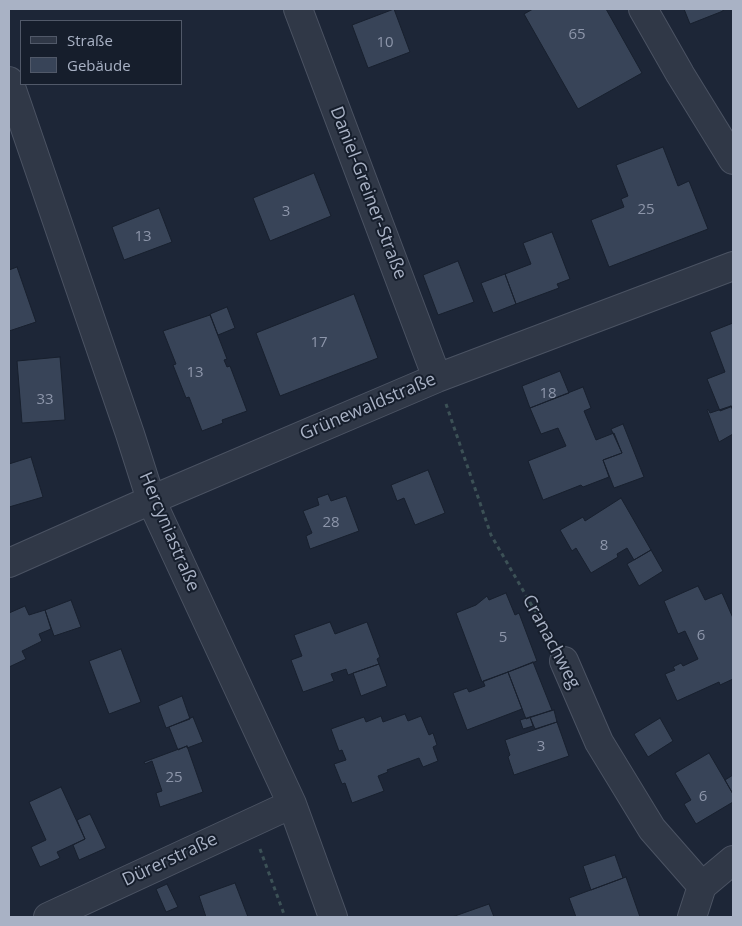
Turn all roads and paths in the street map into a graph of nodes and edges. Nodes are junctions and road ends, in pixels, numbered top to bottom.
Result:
1 (298, 9) edge
2 (643, 9) edge
3 (9, 81) edge
4 (733, 160) edge
5 (733, 266) edge
6 (437, 378) junction
7 (151, 500) junction
8 (9, 563) edge
9 (564, 661) joint
10 (292, 804) junction
11 (251, 822) junction
12 (733, 860) edge
13 (702, 886) junction
14 (48, 917) edge
15 (284, 917) edge
16 (333, 917) edge
17 (692, 917) edge

1 - 6 street, Daniel-Greiner-Straße
2 - 4 street
3 - 7 street, Hercyniastraße
5 - 6 street, Grünewaldstraße
6 - 7 street, Grünewaldstraße
6 - 9 path, Cranachweg
7 - 8 street, Grünewaldstraße
7 - 10 street, Hercyniastraße
9 - 13 street, Cranachweg
10 - 11 street, Dürerstraße
10 - 16 street, Hercyniastraße
11 - 14 street, Dürerstraße
11 - 15 path
12 - 13 street
13 - 17 street

